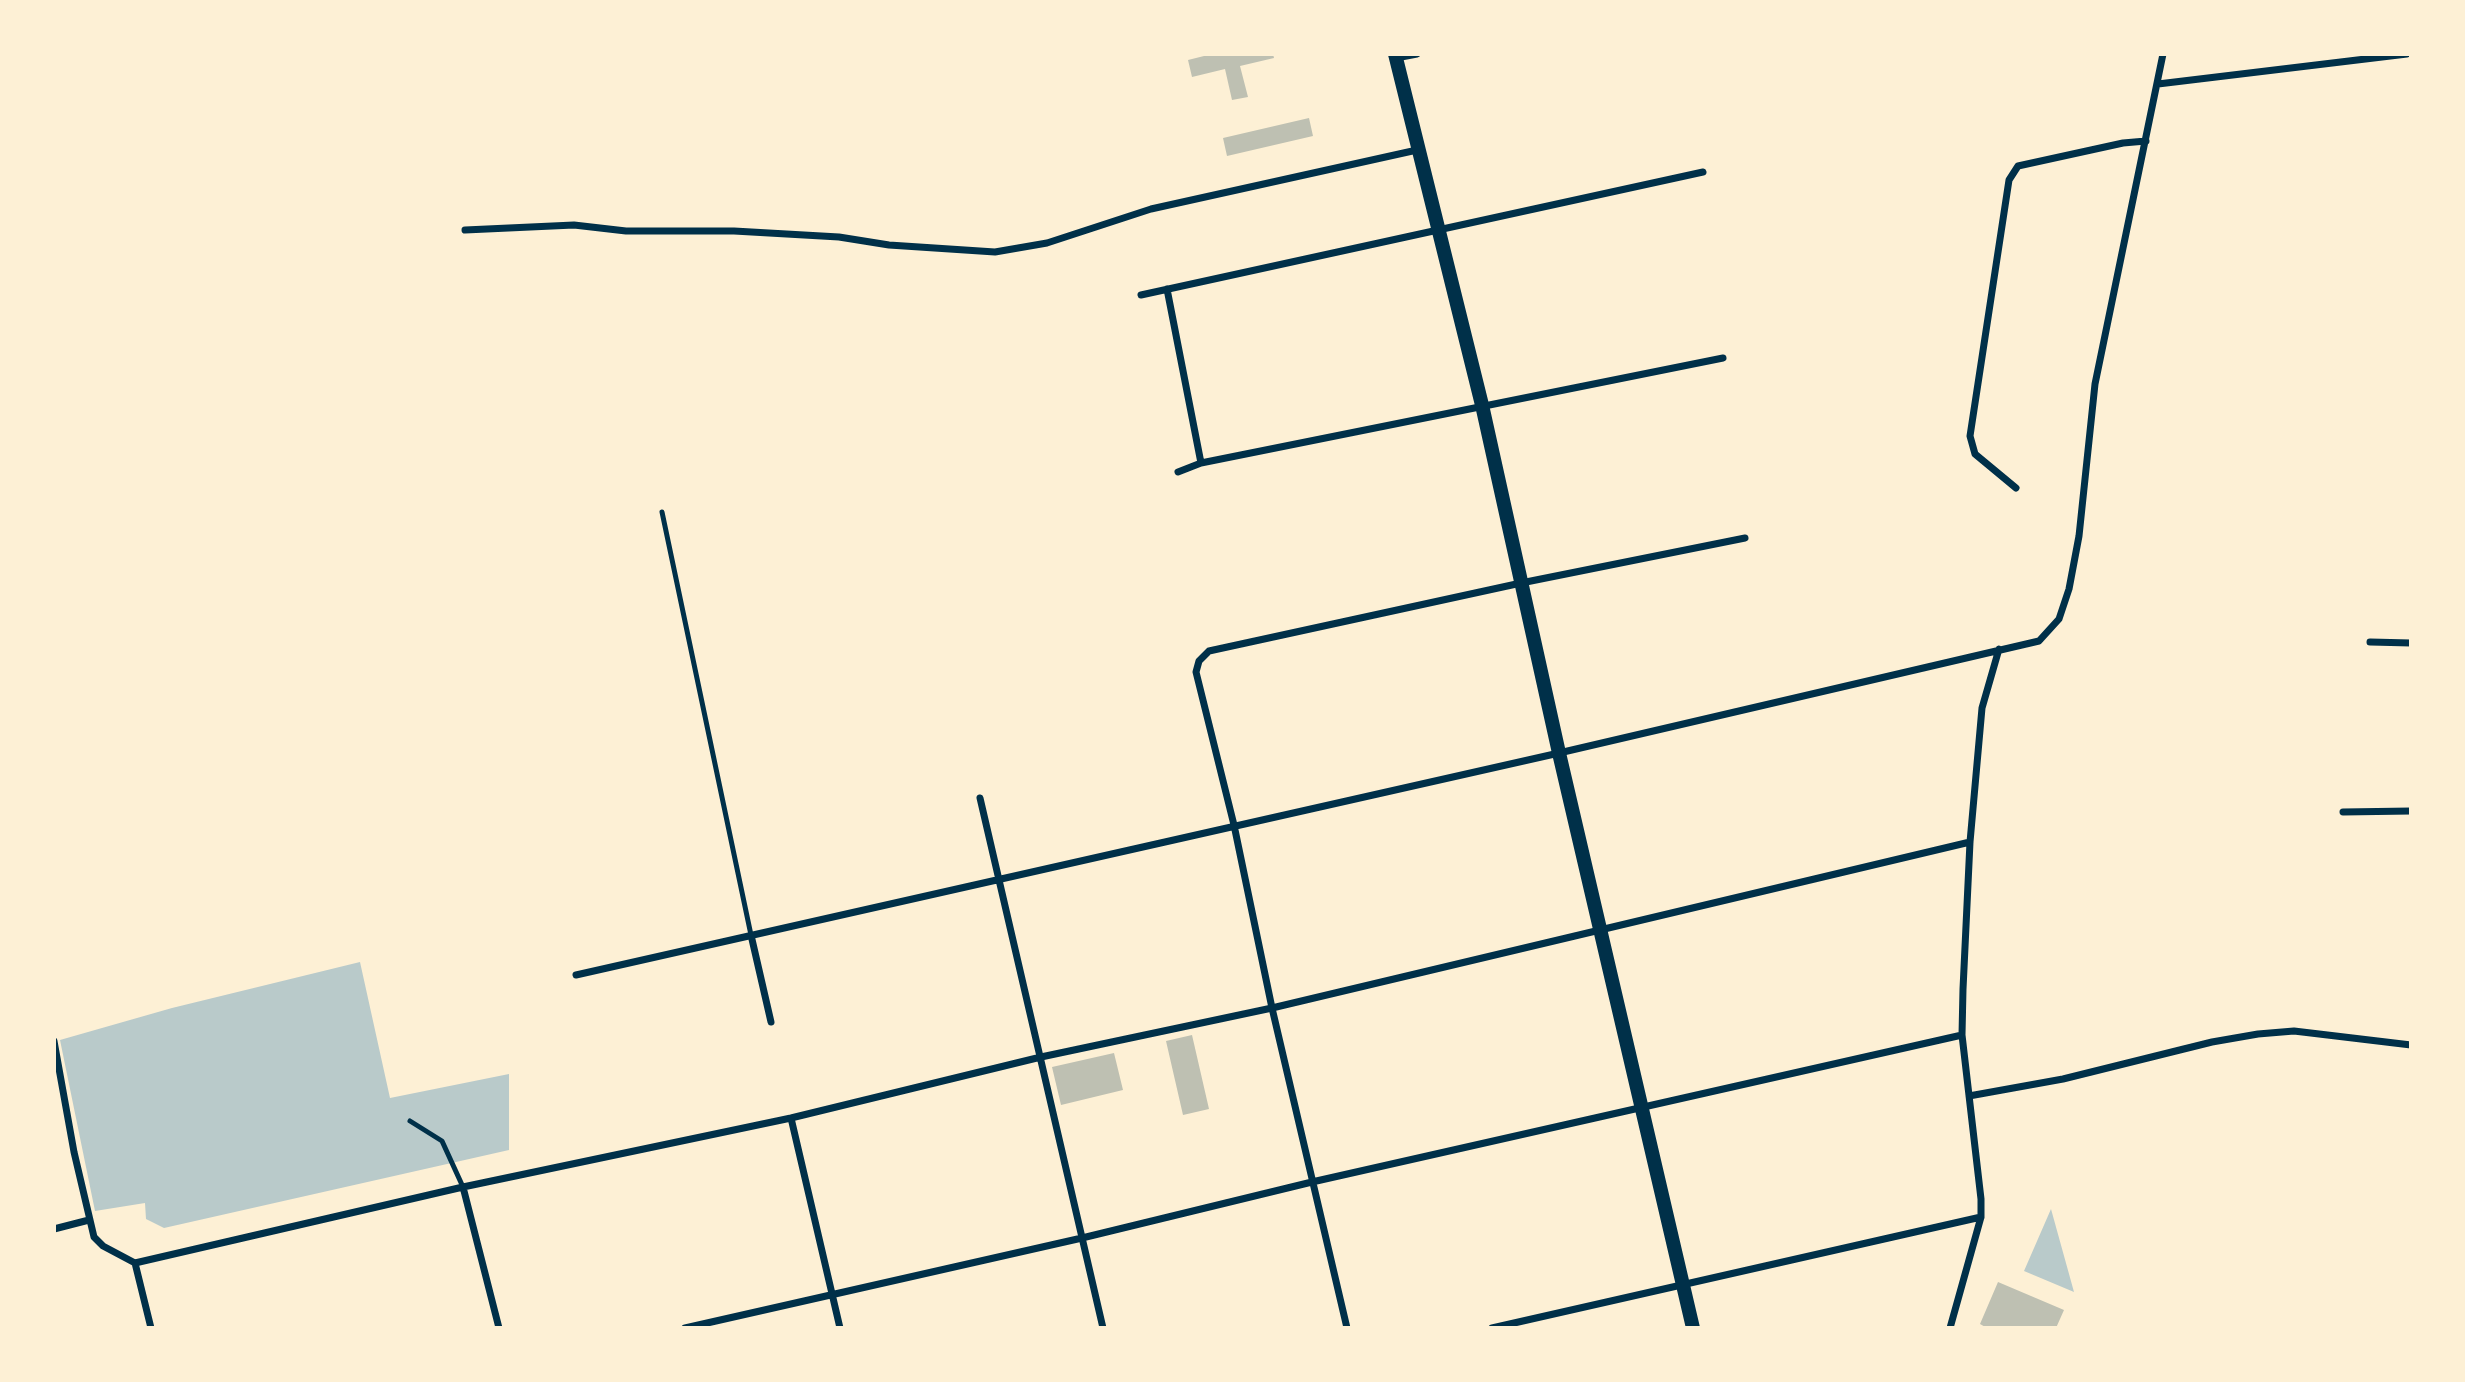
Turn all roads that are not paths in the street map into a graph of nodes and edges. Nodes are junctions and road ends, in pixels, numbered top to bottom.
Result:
1 (1418, 54) edge
2 (2163, 54) edge
3 (2407, 54) edge
4 (1396, 56) edge
5 (2158, 84) junction
6 (2146, 141) junction
7 (1417, 150) junction
8 (1703, 172) dead end
9 (1437, 229) junction
10 (465, 230) dead end
11 (1167, 289) junction
12 (1141, 295) dead end
13 (1723, 358) dead end
14 (1482, 405) junction
15 (1201, 463) junction
16 (1178, 472) dead end
17 (2016, 488) dead end
18 (662, 512) dead end
19 (1745, 538) dead end
20 (1521, 583) junction
21 (2370, 642) dead end
22 (2411, 643) edge
23 (1999, 649) junction
24 (1559, 754) junction
25 (980, 798) dead end
26 (2411, 811) edge
27 (2343, 812) dead end
28 (1234, 825) junction
29 (1970, 842) junction
30 (999, 878) junction
31 (1600, 930) junction
32 (751, 935) junction
33 (576, 975) dead end
34 (1272, 1008) junction
35 (771, 1023) dead end
36 (1962, 1035) junction
37 (54, 1041) edge
38 (2411, 1045) edge
39 (1041, 1057) junction
40 (1969, 1096) junction
41 (1641, 1108) junction
42 (791, 1118) junction
43 (410, 1121) dead end
44 (1312, 1182) junction
45 (463, 1187) junction
46 (1981, 1217) junction
47 (89, 1220) junction
48 (54, 1229) edge
49 (1083, 1238) junction
50 (135, 1263) junction
51 (1682, 1284) junction
52 (832, 1295) junction
53 (150, 1328) edge
54 (499, 1328) edge
55 (685, 1328) edge
56 (840, 1328) edge
57 (1103, 1328) edge
58 (1347, 1328) edge
59 (1492, 1328) edge
60 (1693, 1328) edge
61 (1950, 1328) edge

1 - 4 street
2 - 5 street
3 - 5 street
4 - 7 main road
5 - 6 street
6 - 17 street
6 - 23 street
7 - 9 main road
7 - 10 street
8 - 9 street
9 - 11 street
9 - 14 main road
11 - 12 street
11 - 15 street
13 - 14 street
14 - 15 street
14 - 20 main road
15 - 16 street
18 - 32 lane
19 - 20 street
20 - 24 main road
20 - 28 street
21 - 22 street
23 - 24 street
23 - 29 street
24 - 28 street
24 - 31 main road
25 - 30 street
26 - 27 street
28 - 30 street
28 - 34 street
29 - 31 street
29 - 36 street
30 - 32 street
30 - 39 street
31 - 34 street
31 - 41 main road
32 - 33 street
32 - 35 street
34 - 39 street
34 - 44 street
36 - 40 street
36 - 41 street
37 - 47 street
38 - 40 street
39 - 42 street
39 - 49 street
40 - 46 street
41 - 44 street
41 - 51 main road
42 - 45 street
42 - 52 street
43 - 45 lane
44 - 49 street
44 - 58 street
45 - 50 street
45 - 54 street
46 - 51 street
46 - 61 street
47 - 48 street
47 - 50 street
49 - 52 street
49 - 57 street
50 - 53 street
51 - 59 street
51 - 60 main road
52 - 55 street
52 - 56 street

